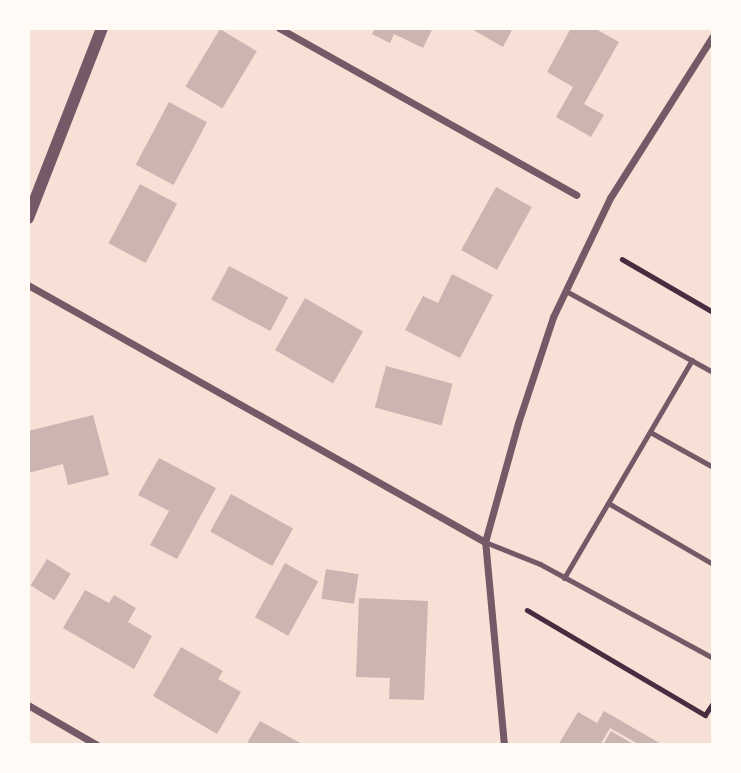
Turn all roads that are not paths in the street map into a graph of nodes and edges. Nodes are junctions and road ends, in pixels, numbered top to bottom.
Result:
1 (102, 28) edge
2 (279, 28) edge
3 (713, 36) edge
4 (576, 195) dead end
5 (28, 218) edge
6 (28, 285) edge
7 (566, 291) junction
8 (692, 360) junction
9 (713, 372) edge
10 (650, 432) junction
11 (713, 467) edge
12 (608, 503) junction
13 (485, 542) junction
14 (713, 564) edge
15 (565, 578) junction
16 (713, 658) edge
17 (28, 705) edge
18 (97, 745) edge
19 (504, 745) edge

1 - 5 street
2 - 4 street
3 - 7 street
6 - 13 street
7 - 8 lane
7 - 13 street
8 - 9 lane
8 - 10 lane
10 - 11 lane
10 - 12 lane
12 - 14 lane
12 - 15 lane
13 - 15 lane
13 - 19 street
15 - 16 lane
17 - 18 street

